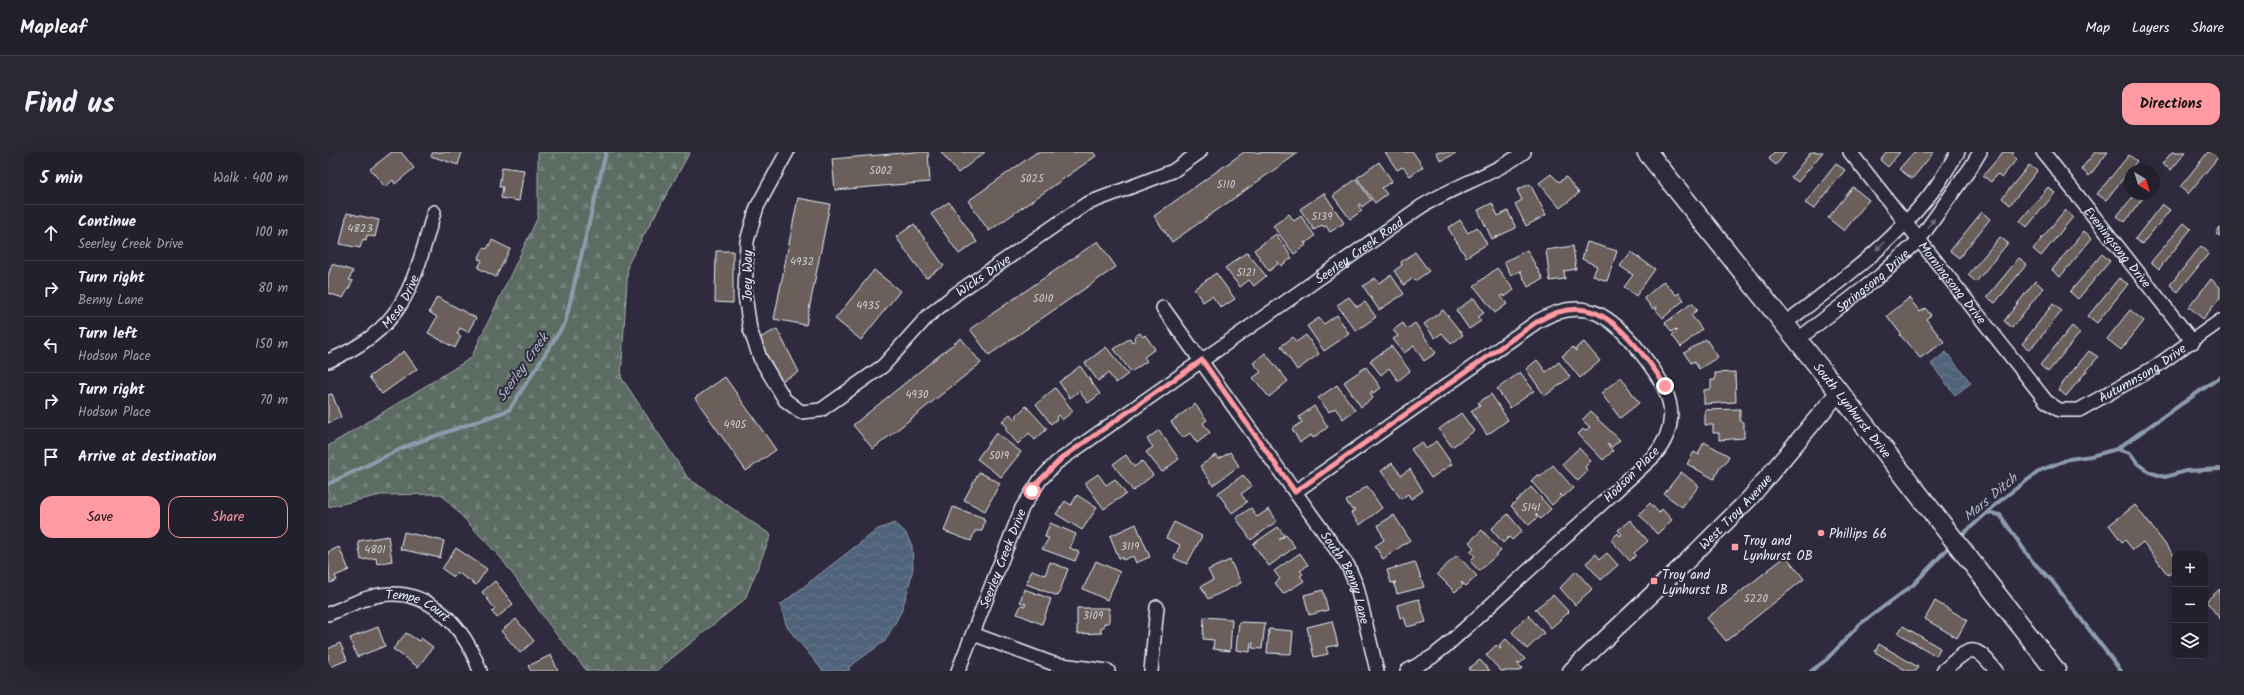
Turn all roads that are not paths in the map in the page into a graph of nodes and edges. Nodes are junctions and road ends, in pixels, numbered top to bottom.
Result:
1 (787, 152) edge
2 (1200, 152) edge
3 (1524, 152) edge
4 (1647, 152) edge
5 (1850, 152) edge
6 (1958, 152) edge
7 (1980, 152) edge
8 (2043, 152) edge
9 (434, 212) dead end
10 (1905, 222) junction
11 (1919, 240) junction
12 (1163, 308) dead end
13 (2220, 320) edge
14 (1784, 324) junction
15 (1797, 340) junction
16 (2193, 342) junction
17 (1202, 360) junction
18 (328, 361) edge
19 (1839, 392) junction
20 (785, 400) joint
21 (2059, 410) joint
22 (1295, 492) junction
23 (1157, 607) dead end
24 (328, 614) edge
25 (973, 634) junction
26 (480, 671) edge
27 (958, 671) edge
28 (1108, 671) edge
29 (1151, 671) edge
30 (1377, 671) edge
31 (1406, 671) edge
32 (1571, 671) edge
33 (1943, 671) edge
34 (1996, 671) edge
35 (2056, 671) edge

1 - 20 street, Joey Way
2 - 20 street, Wicks Drive
3 - 17 street, Seerley Creek Road
4 - 14 main road, South Lynhurst Drive
5 - 10 street, Morningsong Drive
6 - 10 street, Springsong Drive
11 -> 7 street, Springsong Drive
8 - 16 street, Eveningsong Drive
9 - 18 street, Mesa Drive
10 - 11 street, Morningsong Drive
10 -> 14 street, Springsong Drive
11 - 15 street, Springsong Drive
11 - 21 street, Morningsong Drive
12 - 17 street, South Benny Lane
13 - 16 street, Autumnsong Drive
14 - 15 main road, South Lynhurst Drive
15 - 19 main road, South Lynhurst Drive
16 - 21 street, Autumnsong Drive
17 - 22 street, South Benny Lane
17 - 25 street, Seerley Creek Drive
19 - 32 street, West Troy Avenue
19 - 35 main road, South Lynhurst Drive
22 - 30 street, South Benny Lane
22 - 31 street, Hodson Place
23 - 29 street
24 - 26 street, Tempe Court
25 - 27 street, Seerley Creek Drive
25 - 28 street
33 - 34 street

